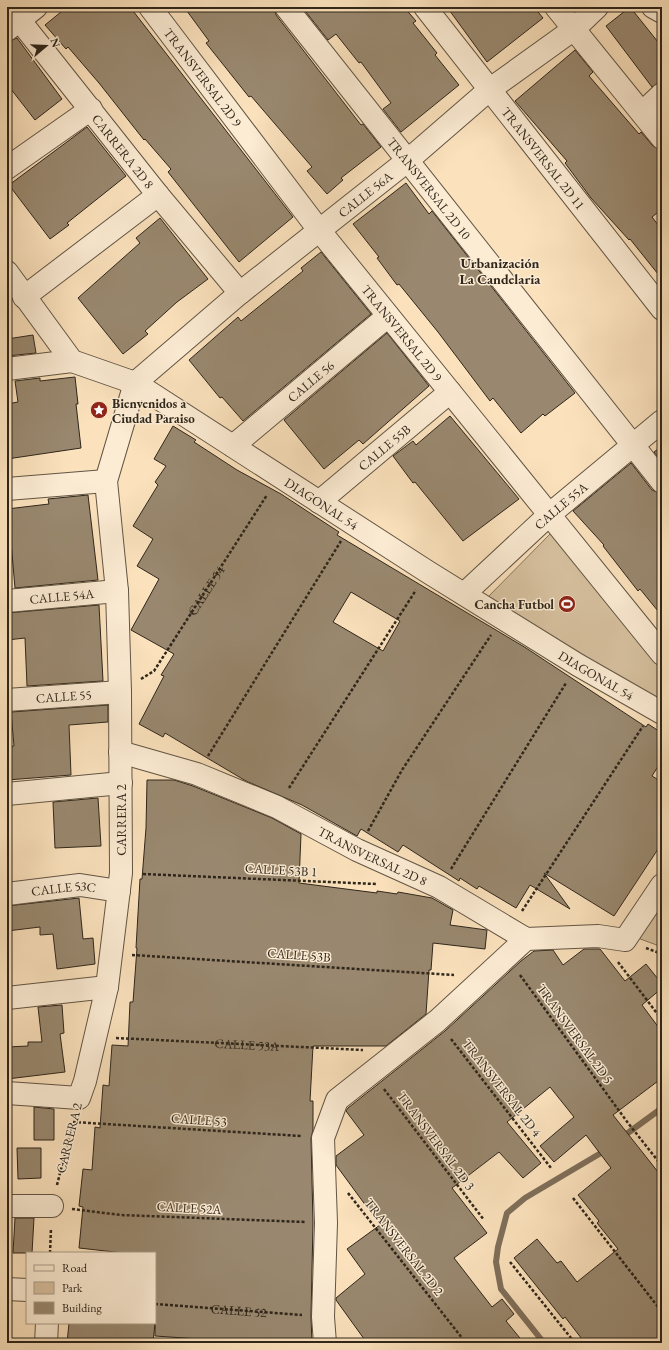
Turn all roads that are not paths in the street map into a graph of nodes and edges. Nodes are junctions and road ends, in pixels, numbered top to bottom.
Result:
1 (150, 7) edge
2 (286, 7) edge
3 (425, 7) edge
4 (556, 7) edge
5 (597, 7) edge
6 (654, 7) edge
7 (662, 12) edge
8 (18, 16) edge
9 (574, 29) junction
10 (489, 90) junction
11 (662, 94) edge
12 (91, 109) junction
13 (642, 112) junction
14 (662, 138) edge
15 (407, 161) junction
16 (7, 168) edge
17 (158, 195) junction
18 (319, 230) junction
19 (7, 272) edge
20 (240, 293) junction
21 (24, 297) junction
22 (662, 309) edge
23 (388, 316) junction
24 (72, 360) junction
25 (7, 369) edge
26 (135, 383) junction
27 (450, 392) junction
28 (662, 421) edge
29 (234, 446) junction
30 (632, 446) junction
31 (106, 481) junction
32 (662, 482) edge
33 (7, 489) edge
34 (319, 502) junction
35 (550, 514) junction
36 (117, 591) junction
37 (464, 594) junction
38 (7, 601) edge
39 (662, 654) edge
40 (120, 692) junction
41 (7, 700) edge
42 (658, 711) edge
43 (120, 752) junction
44 (121, 783) junction
45 (7, 794) edge
46 (120, 882) junction
47 (662, 884) edge
48 (7, 894) edge
49 (519, 934) junction
50 (107, 987) junction
51 (7, 998) edge
52 (7, 1093) edge
53 (7, 1206) edge
54 (52, 1206) road end
55 (7, 1289) edge
56 (26, 1290) edge
57 (47, 1324) edge
58 (46, 1343) edge
59 (325, 1343) edge

1 - 18 street, TRANSVERSAL 2D 9
2 - 15 street, TRANSVERSAL 2D 10
3 - 10 street, TRANSVERSAL 2D 11
4 - 9 street
5 - 9 street, CALLE 56A
6 - 7 street
8 - 12 street, CARRERA 2D 8
9 - 10 street, CALLE 56A
9 - 13 street
10 - 15 street, CALLE 56A
10 - 22 street, TRANSVERSAL 2D 11
11 - 13 street
12 - 16 street
12 - 17 street, CARRERA 2D 8
13 - 14 street
15 - 18 street, CALLE 56A
15 - 30 street, TRANSVERSAL 2D 10
17 - 20 street, CARRERA 2D 8
17 - 21 street
18 - 20 street, CALLE 56A
18 - 23 street, TRANSVERSAL 2D 9
19 - 21 street
20 - 26 street, CALLE 56A
21 - 24 street
23 - 27 street, TRANSVERSAL 2D 9
23 - 29 street, CALLE 56
24 - 25 street
24 - 26 street, DIAGONAL 54
26 - 29 street, DIAGONAL 54
26 - 31 street, CARRERA 2
27 - 34 street, CALLE 55B
27 - 35 street, TRANSVERSAL 2D 9
28 - 30 street, CALLE 55A
29 - 34 street, DIAGONAL 54
30 - 32 street, TRANSVERSAL 2D 10
30 - 35 street, CALLE 55A
31 - 33 street
31 - 36 street, CARRERA 2
34 - 37 street, DIAGONAL 54
35 - 37 street, CALLE 55A
35 - 39 street, TRANSVERSAL 2D 9
36 - 38 street, CALLE 54A
36 - 40 street, CARRERA 2
37 - 42 street, DIAGONAL 54
40 - 41 street, CALLE 55
40 - 43 street, CARRERA 2
43 - 44 street, CARRERA 2
43 - 49 street, TRANSVERSAL 2D 8
44 - 45 street
44 - 46 street, CARRERA 2
46 - 48 street, CALLE 53C
46 - 50 street, CARRERA 2
47 - 49 street
49 - 59 street
50 - 51 street
50 - 52 street, CARRERA 2
53 - 54 street
55 - 56 street
57 - 58 street

